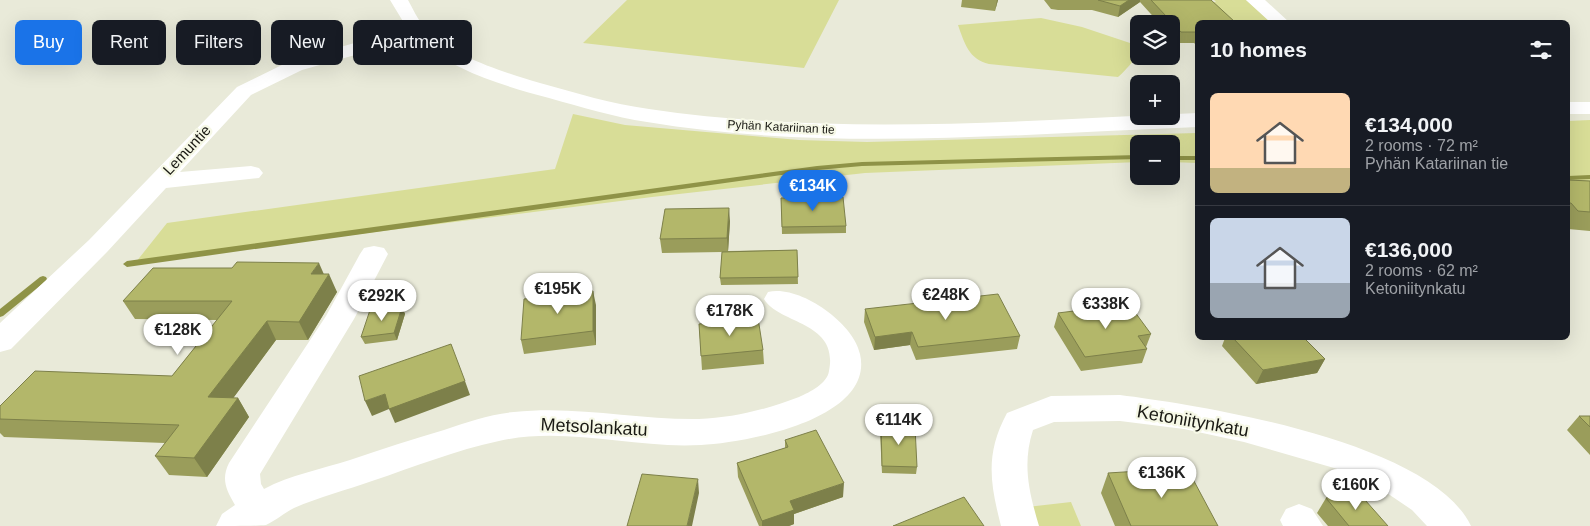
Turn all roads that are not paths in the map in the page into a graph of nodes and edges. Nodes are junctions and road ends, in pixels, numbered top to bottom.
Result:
1 (399, 0) edge
2 (1255, 0) edge
3 (412, 20) edge
4 (1278, 20) edge
5 (353, 49) edge
6 (472, 64) edge
7 (1570, 108) edge
8 (1590, 108) edge
9 (1195, 120) edge
10 (251, 173) dead end
11 (157, 182) junction
12 (374, 254) dead end
13 (778, 299) dead end
14 (0, 341) edge
15 (246, 518) edge
16 (1020, 526) edge
17 (1452, 526) edge

1 - 3 street, Pyhän Katariinan tie
2 - 4 street
5 - 11 street, Lemuntie
6 - 9 street, Pyhän Katariinan tie
7 - 8 street
10 - 11 street
11 - 14 street, Lemuntie
12 - 15 street
13 - 15 street, Metsolankatu
16 - 17 street, Ketoniitynkatu

